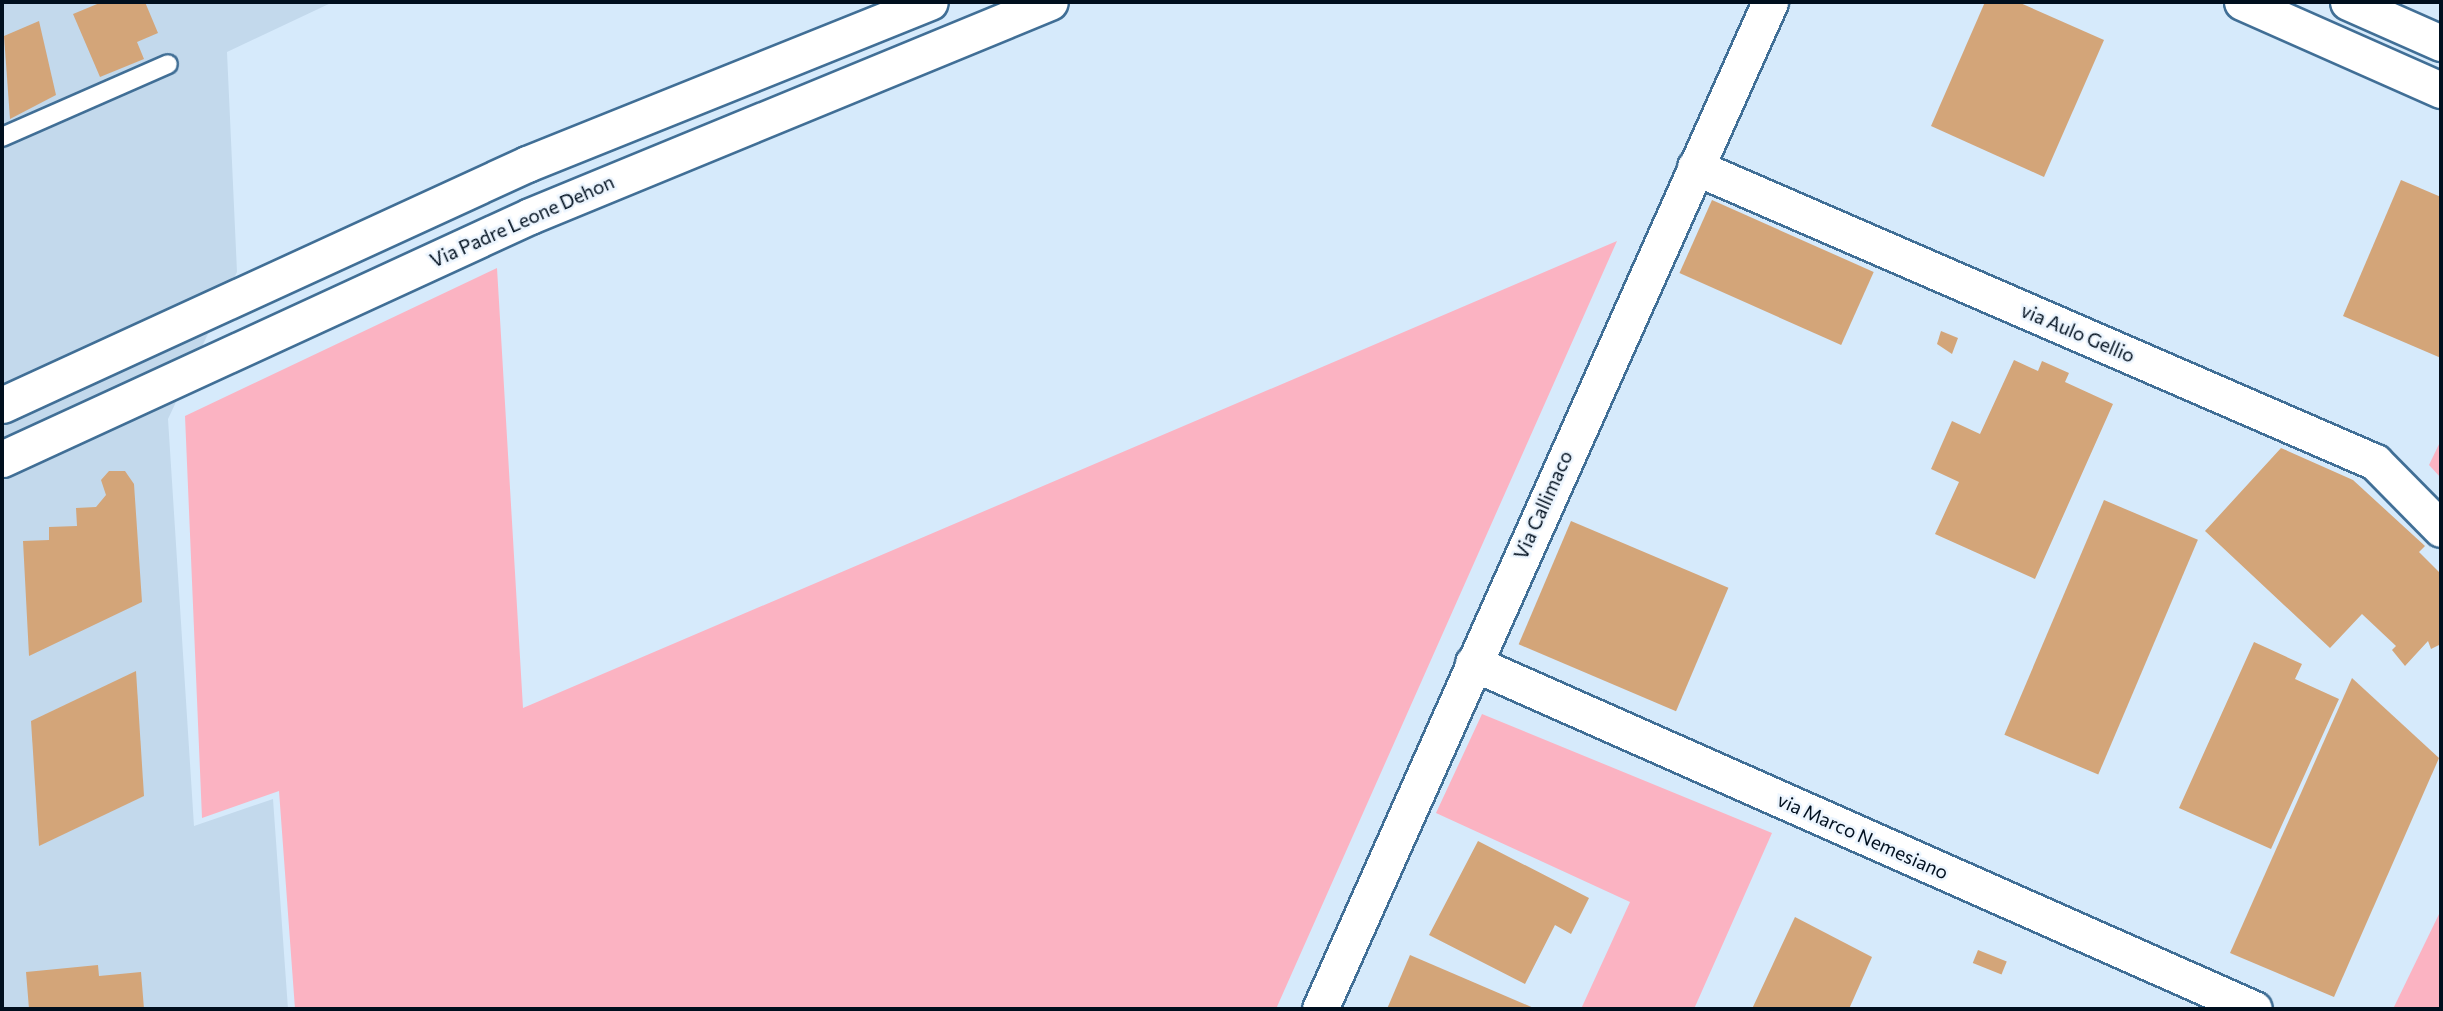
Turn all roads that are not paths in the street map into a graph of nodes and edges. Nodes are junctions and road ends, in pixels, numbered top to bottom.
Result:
1 (930, 2) edge
2 (1050, 2) edge
3 (1770, 2) edge
4 (2242, 2) edge
5 (2348, 2) edge
6 (2441, 44) edge
7 (168, 64) dead end
8 (2441, 90) edge
9 (2, 137) edge
10 (1695, 167) junction
11 (2, 405) edge
12 (2, 459) edge
13 (2441, 529) edge
14 (1473, 663) junction
15 (1320, 1009) edge
16 (2254, 1009) edge

1 - 11 street
2 - 12 street, Via Padre Leone Dehon
3 - 10 street, Via Callimaco
4 - 8 street
5 - 6 street
7 - 9 lane
10 - 13 street, via Aulo Gellio
10 - 14 street, Via Callimaco
14 - 15 street, Via Callimaco
14 - 16 street, via Marco Nemesiano

